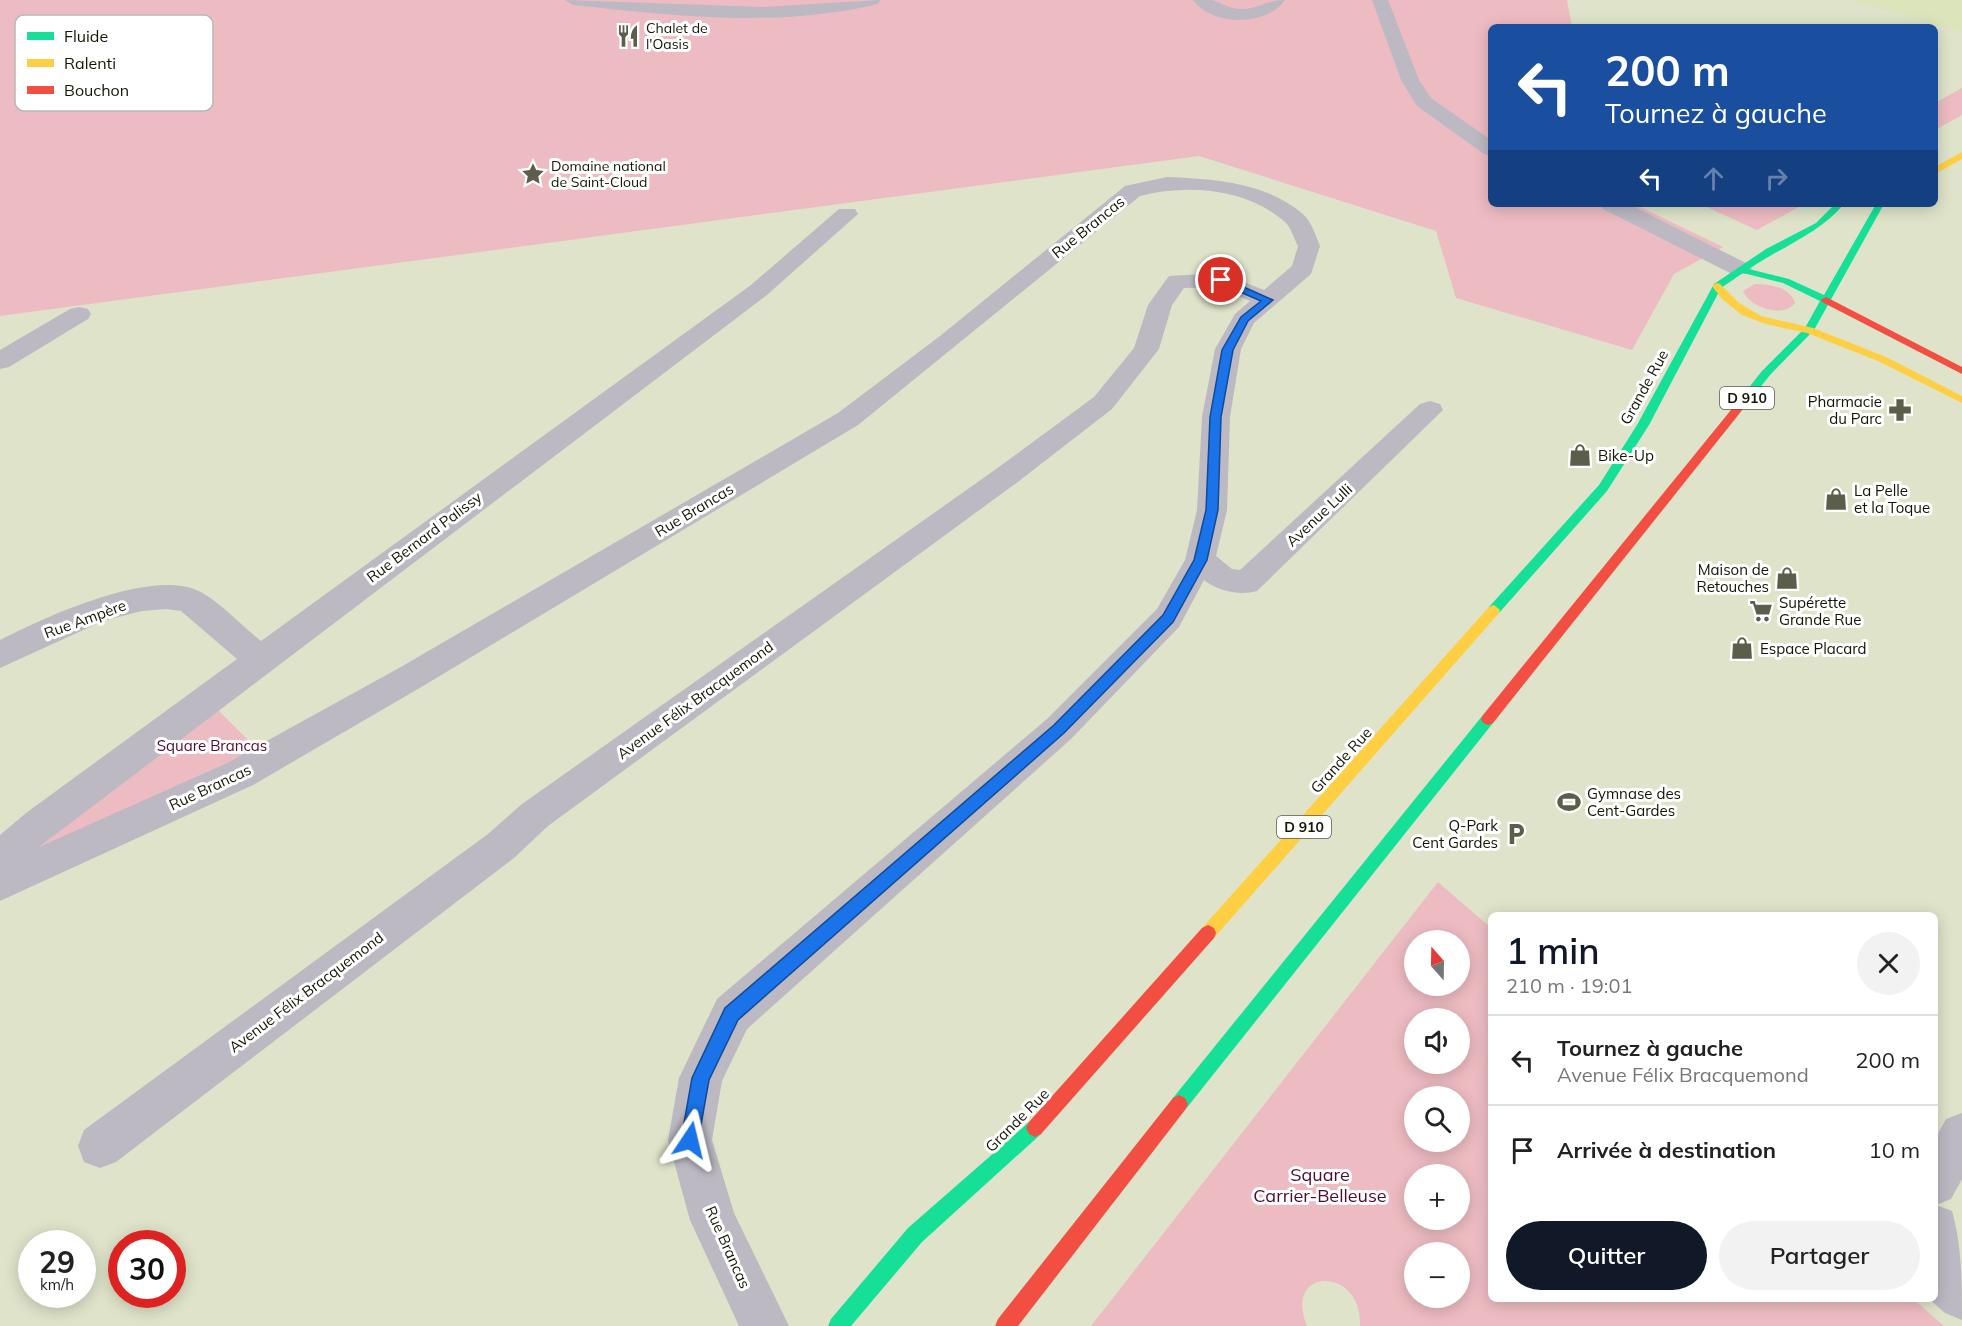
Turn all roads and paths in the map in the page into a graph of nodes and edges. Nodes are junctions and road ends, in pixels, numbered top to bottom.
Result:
1 (573, 0) edge
2 (872, 0) edge
3 (1201, 0) edge
4 (1277, 0) edge
5 (1380, 0) edge
6 (1488, 146) edge
7 (1962, 155) edge
8 (1938, 169) edge
9 (1837, 207) edge
10 (1878, 207) edge
11 (1619, 208) edge
12 (846, 214) dead end
13 (1740, 269) junction
14 (1717, 286) junction
15 (1268, 300) junction
16 (1826, 300) junction
17 (79, 314) dead end
18 (1809, 330) junction
19 (0, 361) edge
20 (1962, 371) edge
21 (1962, 400) edge
22 (1430, 410) dead end
23 (1200, 560) junction
24 (0, 655) edge
25 (260, 658) junction
26 (0, 858) edge
27 (0, 883) edge
28 (1962, 1135) edge
29 (100, 1146) dead end
30 (1938, 1178) edge
31 (1938, 1244) edge
32 (1962, 1296) edge
33 (764, 1326) edge
34 (838, 1326) edge
35 (1005, 1326) edge

1 - 2 street
3 - 4 street
5 - 6 street
7 - 8 main road
9 - 13 main road, Grande Rue / D 910
10 - 16 main road, D 910
11 - 13 street
11 - 14 street
12 - 25 street, Rue Bernard Palissy
13 - 14 main road, Grande Rue / D 910
13 - 16 main road
14 - 18 main road
14 - 34 main road, Grande Rue / D 910
15 - 23 street, Rue Brancas
15 - 27 street, Rue Brancas
15 - 29 street, Avenue Félix Bracquemond
16 - 18 main road, D 910
16 - 20 main road
17 - 19 street
18 - 21 main road
18 - 35 main road, D 910
22 - 23 street, Avenue Lulli
23 - 33 street, Rue Brancas
24 - 25 street, Rue Ampère
25 - 26 street, Rue Bernard Palissy
28 - 30 street
31 - 32 street

